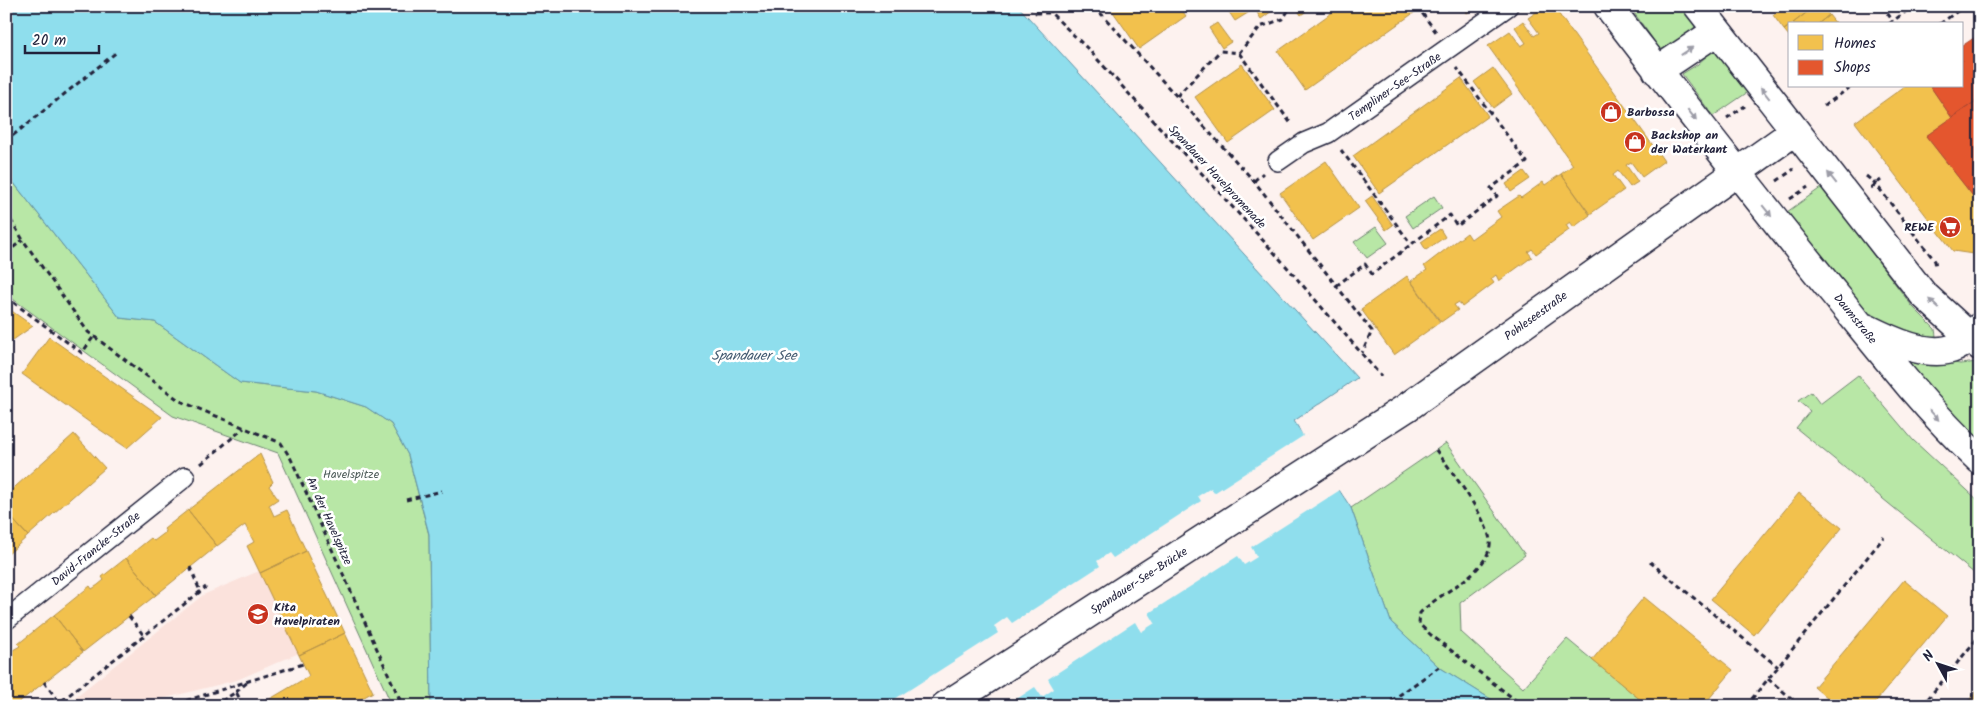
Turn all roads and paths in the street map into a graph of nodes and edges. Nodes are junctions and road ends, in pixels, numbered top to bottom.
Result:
1 (11, 6) edge
2 (1028, 6) edge
3 (1051, 6) edge
4 (1094, 6) edge
5 (1291, 6) edge
6 (1417, 6) edge
7 (1508, 6) edge
8 (1608, 6) edge
9 (1698, 6) edge
10 (1882, 6) edge
11 (1914, 6) edge
12 (1964, 6) edge
13 (6, 10) edge
14 (1051, 13) junction
15 (1893, 21) joint
16 (1943, 22) edge
17 (1717, 30) junction
18 (1447, 50) junction
19 (118, 51) dead end
20 (1239, 53) junction
21 (1657, 71) junction
22 (1849, 88) edge
23 (1176, 96) junction
24 (1747, 105) dead end
25 (1824, 106) dead end
26 (1725, 119) dead end
27 (1795, 131) junction
28 (1328, 133) junction
29 (6, 140) edge
30 (1304, 143) junction
31 (1278, 161) dead end
32 (1860, 172) dead end
33 (1736, 173) junction
34 (1809, 186) dead end
35 (1788, 200) dead end
36 (6, 212) edge
37 (23, 240) junction
38 (1411, 244) junction
39 (6, 253) edge
40 (1937, 275) dead end
41 (1336, 286) junction
42 (6, 297) edge
43 (1860, 325) junction
44 (94, 336) junction
45 (1976, 337) edge
46 (1362, 353) junction
47 (1381, 376) dead end
48 (245, 428) junction
49 (1436, 450) dead end
50 (1332, 455) joint
51 (1980, 460) edge
52 (185, 477) joint
53 (442, 491) dead end
54 (406, 500) dead end
55 (1884, 537) dead end
56 (1650, 562) dead end
57 (190, 567) dead end
58 (206, 587) dead end
59 (200, 591) junction
60 (129, 616) dead end
61 (6, 620) edge
62 (1980, 635) edge
63 (144, 636) junction
64 (303, 664) dead end
65 (1440, 667) dead end
66 (1778, 667) junction
67 (1768, 679) junction
68 (250, 680) junction
69 (44, 682) dead end
70 (236, 692) junction
71 (59, 702) junction
72 (1923, 705) edge
73 (55, 706) edge
74 (169, 706) edge
75 (214, 706) edge
76 (244, 706) edge
77 (396, 706) edge
78 (945, 706) edge
79 (1384, 706) edge
80 (1523, 706) edge
81 (1746, 706) edge
82 (1801, 706) edge

1 - 13 path
2 - 14 path, Spandauer Havelpromenade
3 - 14 path
4 - 23 path
5 - 20 path
6 - 18 path
7 - 18 street, Templiner-See-Straße
8 - 21 main road, Daumstraße
9 - 17 main road
10 - 15 path
11 - 15 path
12 - 16 path
14 - 46 path, Spandauer Havelpromenade
21 -> 17 main road
27 -> 17 main road
18 - 28 street, Templiner-See-Straße
18 - 38 path
19 - 29 path
20 - 23 path
20 - 30 path
21 -> 33 main road, Daumstraße
22 - 25 path
23 - 41 path
24 - 26 path
27 - 33 main road
45 -> 27 main road
28 - 30 street, Templiner-See-Straße
28 - 38 path
30 - 31 street, Templiner-See-Straße
32 - 40 path
33 -> 43 main road, Daumstraße
33 - 50 main road, Pohleseestraße
34 - 35 path
36 - 37 path, An der Havelspitze
37 - 39 path
37 - 44 path, An der Havelspitze
38 - 41 path
41 - 46 path
42 - 44 path
43 - 45 main road
43 -> 51 main road, Daumstraße
44 - 48 path, An der Havelspitze
46 - 47 path, Spandauer Havelpromenade
48 - 52 path
48 - 77 path, An der Havelspitze
49 - 80 path
50 - 78 main road, Spandauer-See-Brücke
52 - 61 street, David-Francke-Straße
53 - 54 path
55 - 66 path
56 - 66 path
57 - 59 path
58 - 59 path
59 - 63 path
60 - 63 path
62 - 72 path
63 - 71 path
64 - 68 path
65 - 79 path
66 - 67 path
67 - 81 path
67 - 82 path
68 - 70 path
68 - 74 path
69 - 71 path
70 - 75 path
70 - 76 path
71 - 73 path

